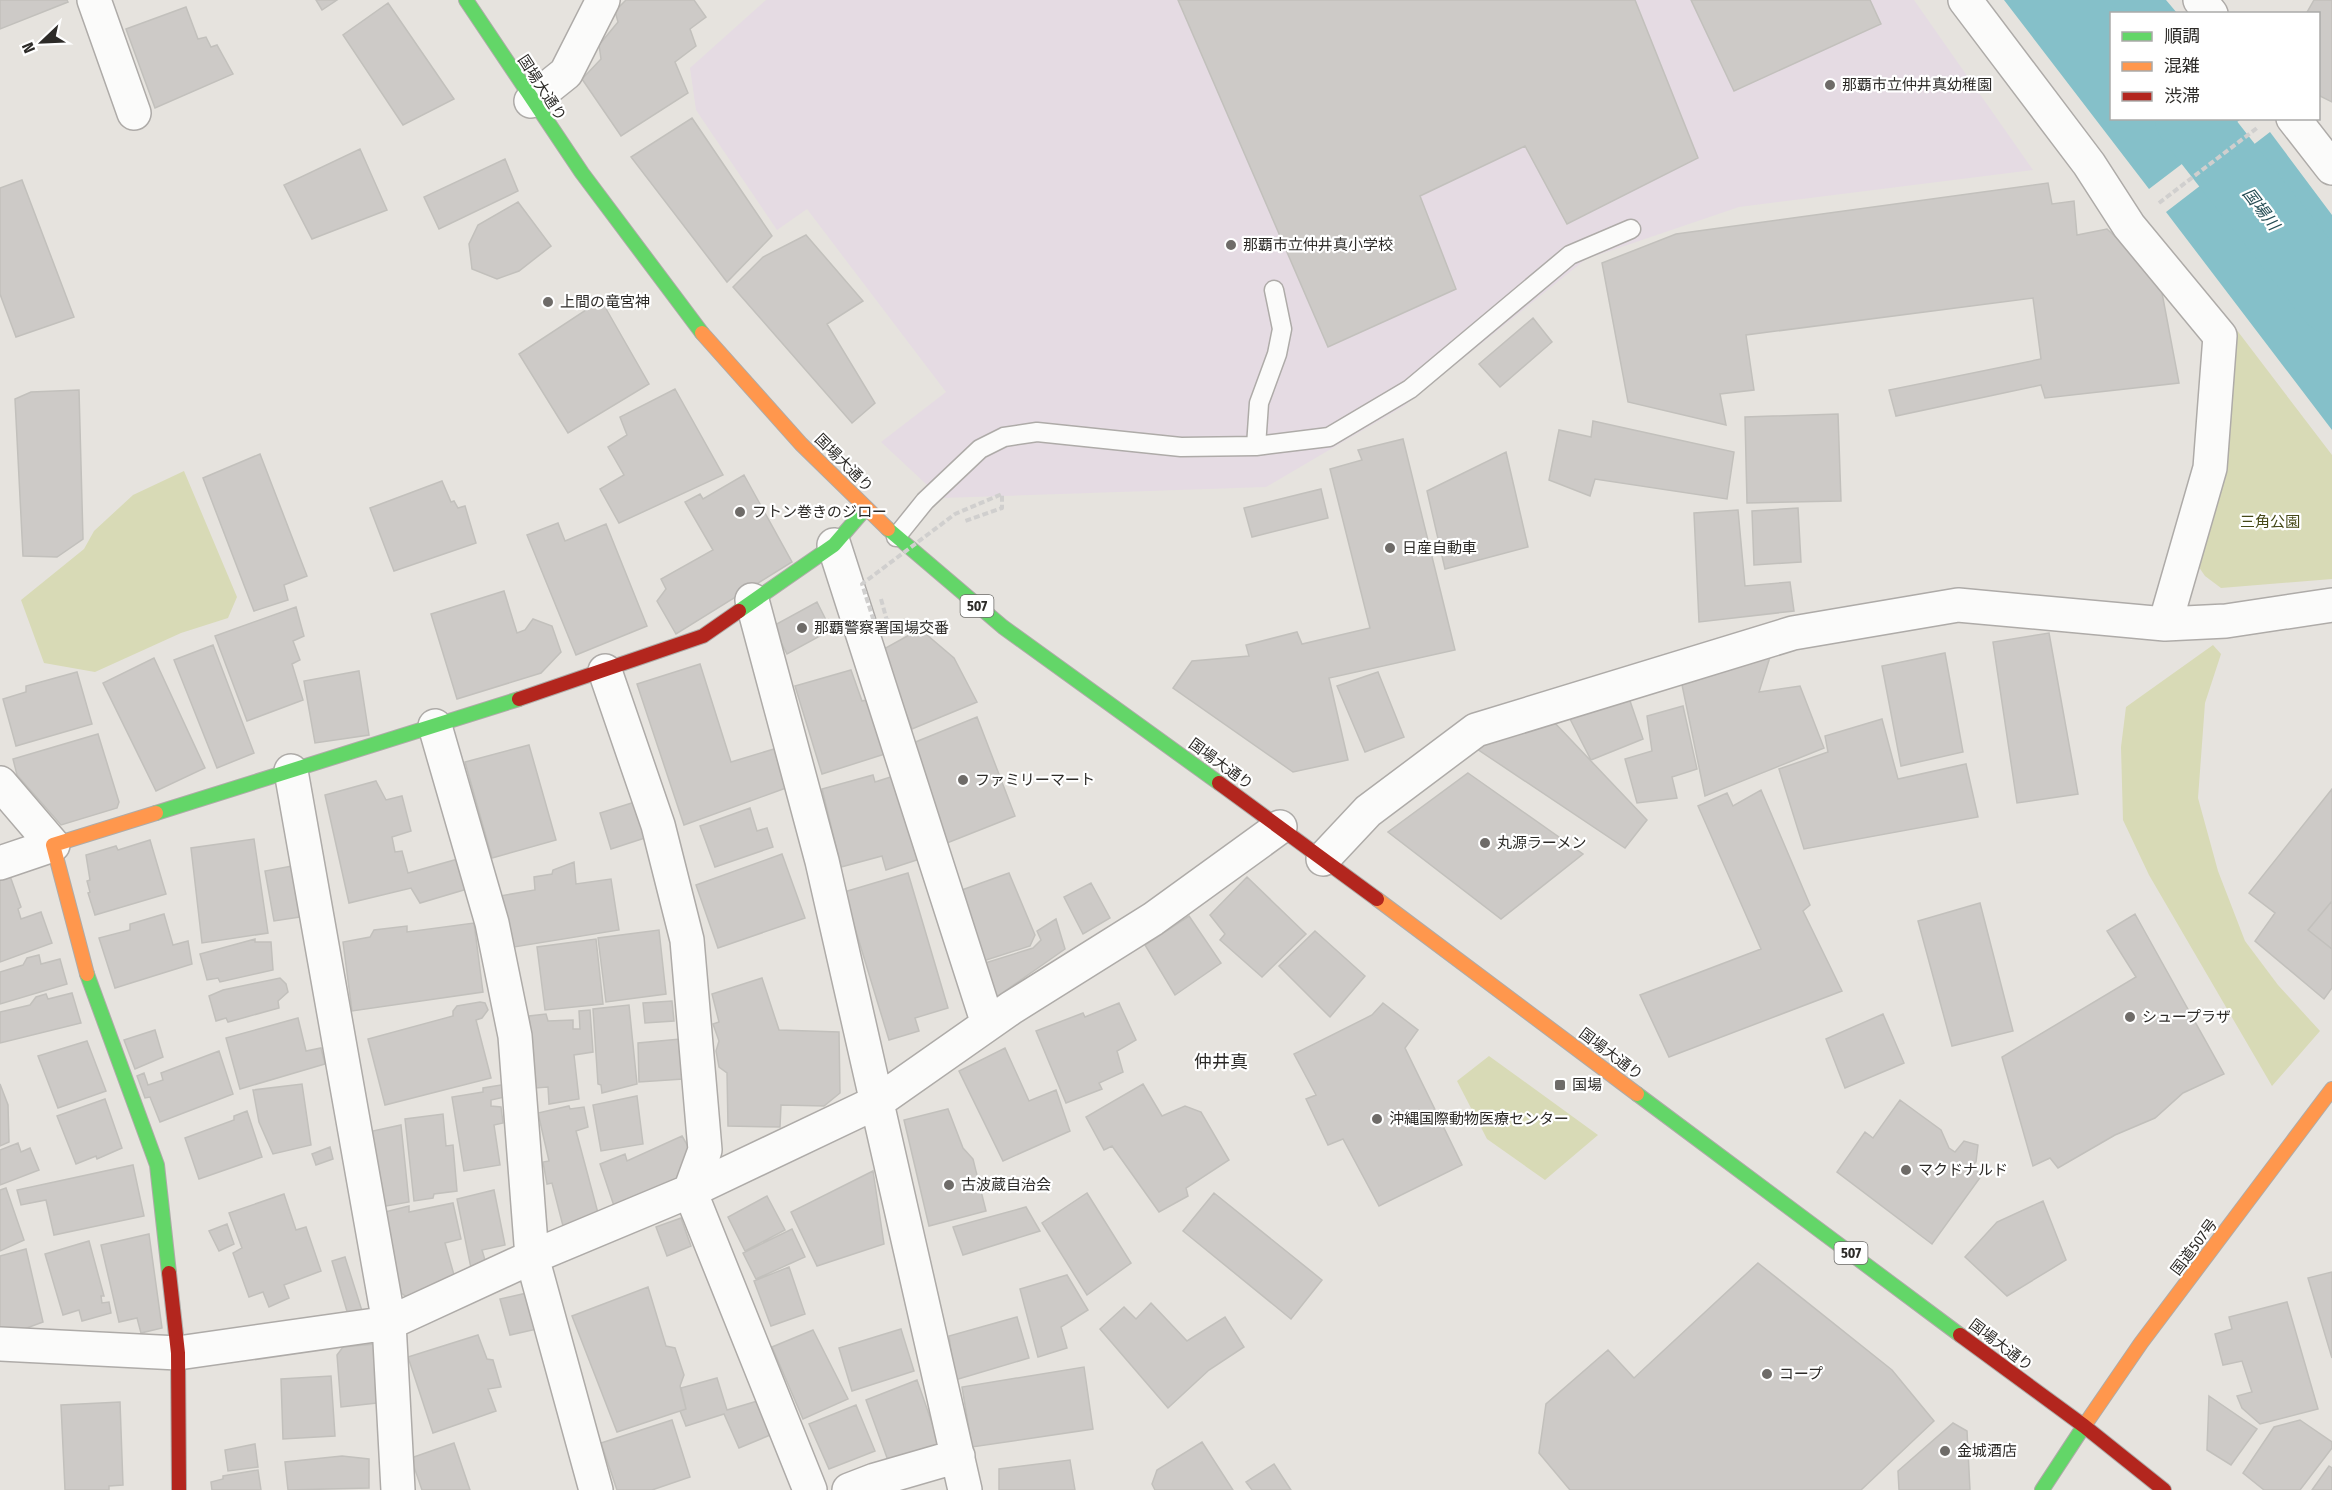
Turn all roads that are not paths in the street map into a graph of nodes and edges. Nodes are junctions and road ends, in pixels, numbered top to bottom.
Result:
1 (94, 0) edge
2 (466, 0) edge
3 (603, 0) edge
4 (1965, 0) edge
5 (2200, 0) edge
6 (2209, 12) edge
7 (531, 101) junction
8 (134, 113) dead end
9 (2295, 120) edge
10 (2332, 168) edge
11 (1631, 229) dead end
12 (1274, 290) dead end
13 (1256, 446) junction
14 (866, 508) junction
15 (896, 537) junction
16 (834, 545) junction
17 (752, 600) junction
18 (2332, 605) edge
19 (2166, 624) junction
20 (605, 670) junction
21 (435, 726) junction
22 (291, 771) junction
23 (0, 783) edge
24 (1280, 827) junction
25 (53, 845) junction
26 (1323, 859) junction
27 (0, 863) edge
28 (988, 1024) junction
29 (2332, 1089) edge
30 (877, 1102) junction
31 (690, 1191) junction
32 (532, 1257) junction
33 (389, 1323) junction
34 (0, 1344) edge
35 (178, 1353) junction
36 (2084, 1426) junction
37 (957, 1456) junction
38 (179, 1490) edge
39 (398, 1490) edge
40 (596, 1490) edge
41 (810, 1490) edge
42 (849, 1490) edge
43 (965, 1490) edge
44 (2042, 1490) edge
45 (2164, 1490) edge

1 - 8 street
2 - 7 main road, 国場大通り / 507
3 - 7 street
4 - 19 street
5 - 6 street
7 - 14 main road, 国場大通り / 507
9 - 10 street
11 - 13 lane
12 - 13 lane
13 - 15 lane
14 - 15 main road, 国場大通り / 507
14 - 16 main road
15 - 24 main road, 国場大通り / 507
16 - 17 main road
16 - 28 street
17 - 20 main road
17 - 30 street
18 - 19 street
19 - 26 street
20 - 21 main road
20 - 31 street
21 - 22 main road
21 - 32 street
22 - 25 main road
22 - 33 street
23 - 25 street
24 - 26 main road, 国場大通り / 507
24 - 28 street
25 - 27 street
25 - 35 main road
26 - 36 main road, 国場大通り / 507
28 - 30 street
29 - 36 main road, 国道507号
30 - 31 street
30 - 37 street
31 - 32 street
31 - 41 street
32 - 33 street
32 - 40 street
33 - 35 street
33 - 39 street
34 - 35 street
35 - 38 main road
36 - 44 main road, 国道507号
36 - 45 main road, 507
37 - 42 street
37 - 43 street

